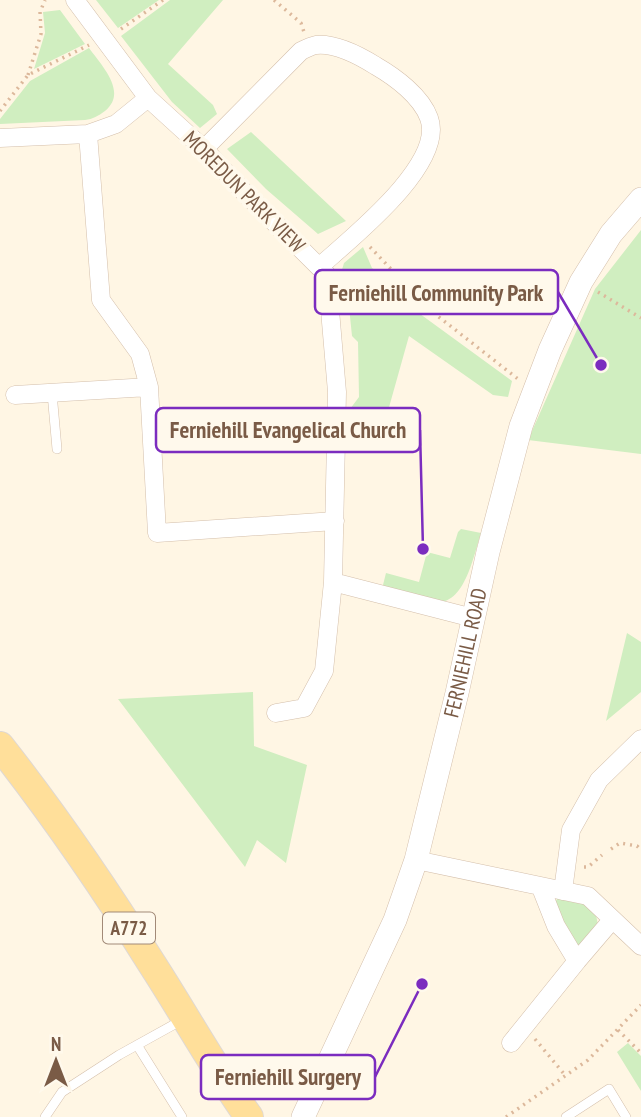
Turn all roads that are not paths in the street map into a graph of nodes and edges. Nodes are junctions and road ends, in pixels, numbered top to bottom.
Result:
1 (75, 0) edge
2 (148, 98) junction
3 (88, 134) junction
4 (0, 138) edge
5 (204, 149) junction
6 (641, 199) edge
7 (319, 267) junction
8 (149, 387) junction
9 (52, 393) junction
10 (15, 395) dead end
11 (57, 449) dead end
12 (335, 521) junction
13 (333, 582) junction
14 (473, 618) junction
15 (276, 713) dead end
16 (641, 738) edge
17 (0, 746) edge
18 (416, 860) junction
19 (541, 887) junction
20 (563, 891) junction
21 (612, 920) junction
22 (641, 946) edge
23 (577, 961) junction
24 (186, 1018) junction
25 (511, 1043) dead end
26 (137, 1045) junction
27 (45, 1117) edge
28 (182, 1117) edge
29 (249, 1117) edge
30 (303, 1117) edge
31 (566, 1117) edge
32 (626, 1117) edge

1 - 2 street, MOREDUN PARK VIEW
2 - 3 street
2 - 5 street, MOREDUN PARK VIEW
3 - 4 street
3 - 8 street
5 - 7 street, MOREDUN PARK VIEW
5 - 7 street
6 - 14 street, FERNIEHILL ROAD
7 - 12 street, MOREDUN PARK VIEW
8 - 9 street
8 - 12 street
9 - 10 street
9 - 11 lane
12 - 13 street, MOREDUN PARK VIEW
13 - 14 street
13 - 15 street, MOREDUN PARK VIEW
14 - 18 street, FERNIEHILL ROAD
16 - 20 street
17 - 24 main road, A772
18 - 19 street
18 - 30 street, FERNIEHILL ROAD
19 - 20 street
19 - 23 street
20 - 21 street
21 - 22 street
21 - 23 street
23 - 25 street
24 - 26 lane
24 - 29 main road, A772
26 - 27 lane
26 - 28 lane
31 - 32 lane

